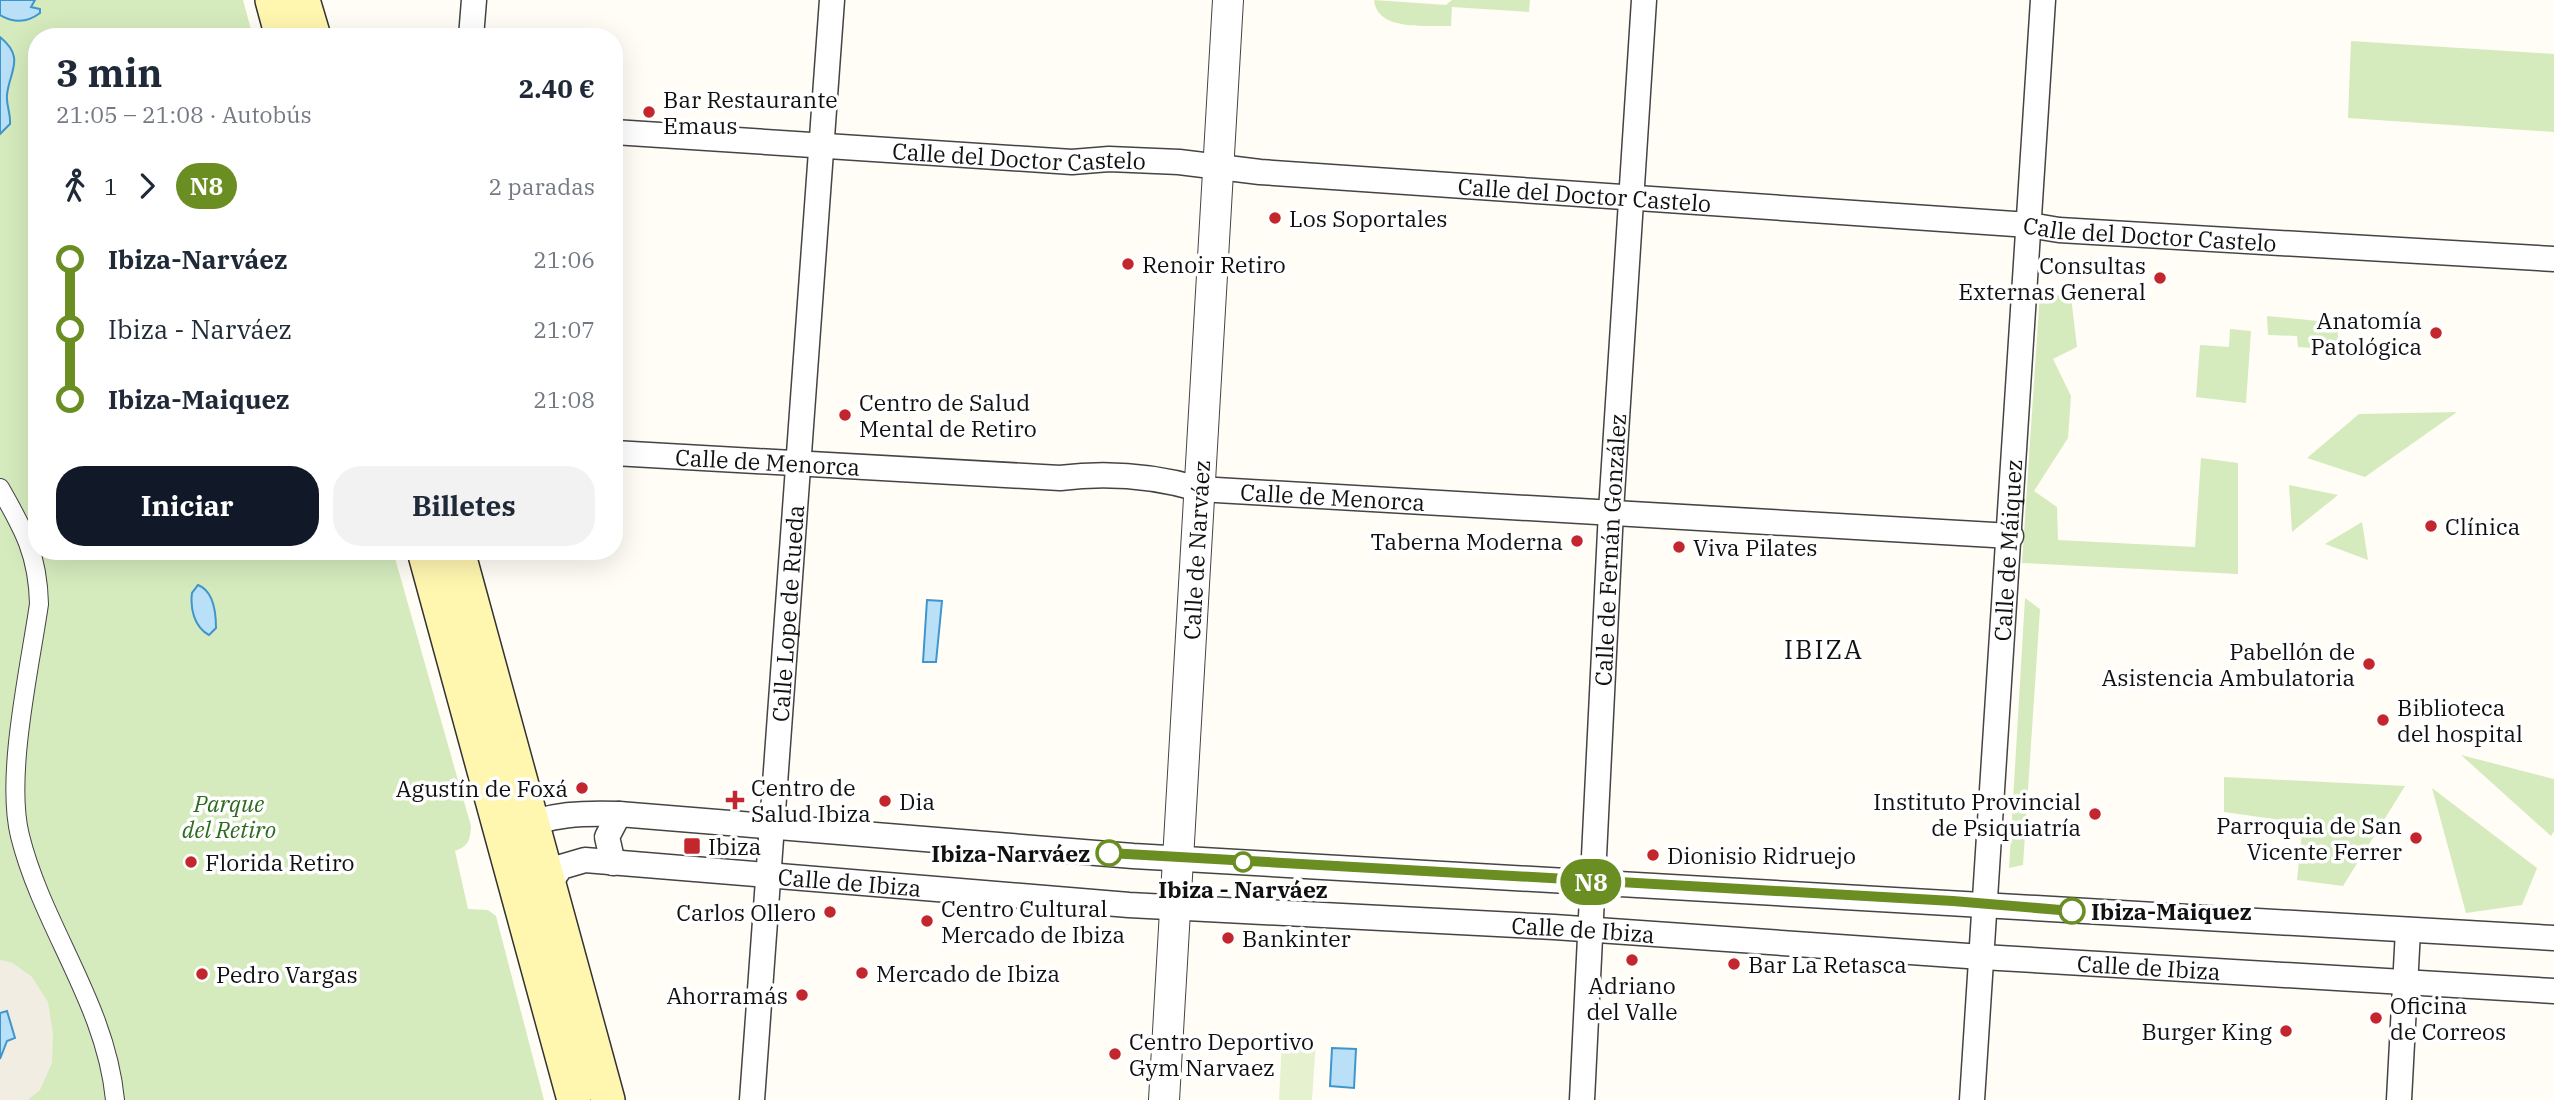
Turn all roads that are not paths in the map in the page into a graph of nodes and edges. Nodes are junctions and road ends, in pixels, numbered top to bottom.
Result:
1 (474, 0) edge
2 (832, 0) edge
3 (1228, 0) edge
4 (1644, 0) edge
5 (2043, 0) edge
6 (284, 16) edge
7 (301, 28) edge
8 (472, 28) edge
9 (623, 133) edge
10 (822, 145) junction
11 (1219, 166) junction
12 (1634, 198) junction
13 (2029, 225) junction
14 (2554, 259) edge
15 (623, 454) edge
16 (799, 464) junction
17 (0, 488) edge
18 (1199, 489) junction
19 (1611, 511) junction
20 (2011, 536) junction
21 (28, 540) edge
22 (35, 560) edge
23 (427, 560) edge
24 (460, 560) edge
25 (619, 814) junction
26 (533, 823) junction
27 (774, 826) junction
28 (508, 853) junction
29 (1179, 858) junction
30 (613, 863) junction
31 (770, 874) junction
32 (1592, 882) junction
33 (550, 883) junction
34 (1986, 903) junction
35 (1175, 907) junction
36 (1590, 929) junction
37 (2408, 930) junction
38 (2554, 938) edge
39 (1982, 957) junction
40 (2405, 982) junction
41 (2554, 991) edge
42 (115, 1100) edge
43 (574, 1100) edge
44 (608, 1100) edge
45 (752, 1100) edge
46 (1164, 1100) edge
47 (1582, 1100) edge
48 (1972, 1100) edge
49 (2399, 1100) edge

1 - 8 street
2 - 10 street, Calle Lope de Rueda
3 - 11 street, Calle de Narváez
4 - 12 street, Calle de Fernán González
5 - 13 street, Calle de Máiquez
6 - 7 main road
9 - 10 street, Calle del Doctor Castelo
10 - 11 street, Calle del Doctor Castelo
10 - 16 street, Calle Lope de Rueda
11 - 12 street, Calle del Doctor Castelo
11 - 18 street, Calle de Narváez
12 - 13 street, Calle del Doctor Castelo
12 - 19 street, Calle de Fernán González
13 - 14 street, Calle del Doctor Castelo
13 - 20 street, Calle de Máiquez
15 - 16 street, Calle de Menorca
16 - 18 street, Calle de Menorca
16 - 27 street, Calle Lope de Rueda
17 - 21 street
18 - 19 street, Calle de Menorca
18 - 29 street, Calle de Narváez
19 - 20 street, Calle de Menorca
19 - 32 street, Calle de Fernán González
20 - 34 street, Calle de Máiquez
22 - 42 street
23 - 28 main road
24 - 26 main road
25 - 26 street, Calle de Ibiza
25 - 27 street, Calle de Ibiza
25 - 30 street
26 - 28 street
26 - 33 main road
27 - 29 street, Calle de Ibiza
27 - 31 street, Calle Lope de Rueda
28 - 43 main road
29 - 32 street, Calle de Ibiza
29 - 35 street, Calle de Narváez
30 - 31 street, Calle de Ibiza
30 - 33 street, Calle de Ibiza
31 - 35 street, Calle de Ibiza
31 - 45 street, Calle Lope de Rueda
32 - 34 street, Calle de Ibiza
32 - 36 street, Calle de Fernán González
33 - 44 main road
34 - 37 street, Calle de Ibiza
34 - 39 street, Calle de Máiquez
35 - 36 street, Calle de Ibiza
35 - 46 street, Calle de Narváez
36 - 39 street, Calle de Ibiza
36 - 47 street, Calle de Fernán González
37 - 38 street, Calle de Ibiza
37 - 40 street
39 - 40 street, Calle de Ibiza
39 - 48 street, Calle de Máiquez
40 - 41 street, Calle de Ibiza
40 - 49 street

